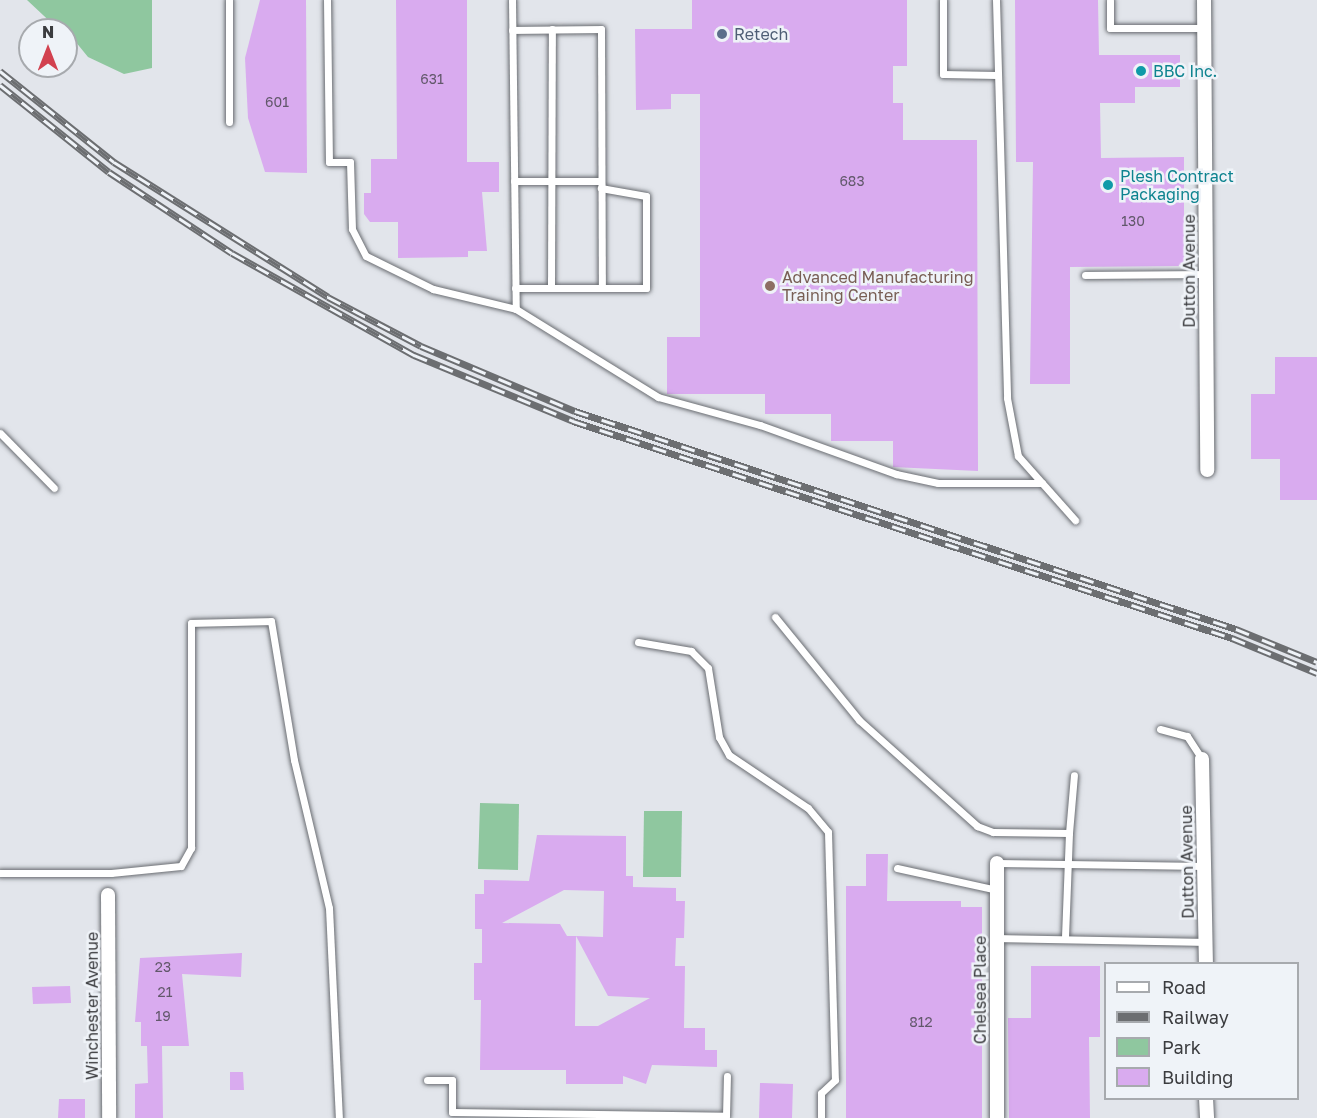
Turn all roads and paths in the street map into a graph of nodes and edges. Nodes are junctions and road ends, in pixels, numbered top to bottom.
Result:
1 (229, 0) edge
2 (327, 0) edge
3 (512, 0) edge
4 (943, 0) edge
5 (996, 0) edge
6 (1110, 0) edge
7 (1204, 0) edge
8 (1204, 28) junction
9 (552, 29) junction
10 (513, 30) junction
11 (997, 75) junction
12 (229, 122) dead end
13 (514, 181) junction
14 (551, 181) junction
15 (601, 184) junction
16 (1205, 274) junction
17 (1084, 275) dead end
18 (515, 288) junction
19 (551, 288) junction
20 (602, 288) junction
21 (516, 309) junction
22 (0, 434) edge
23 (1207, 470) dead end
24 (1042, 483) junction
25 (54, 488) dead end
26 (1075, 520) dead end
27 (776, 616) dead end
28 (638, 642) dead end
29 (1160, 729) dead end
30 (1202, 759) joint
31 (1074, 775) dead end
32 (1069, 833) junction
33 (997, 863) joint
34 (1067, 864) junction
35 (1204, 866) junction
36 (897, 868) dead end
37 (0, 873) edge
38 (997, 890) junction
39 (108, 895) dead end
40 (997, 938) junction
41 (1065, 939) junction
42 (1205, 942) junction
43 (1206, 962) edge
44 (727, 1076) dead end
45 (427, 1080) dead end
46 (1206, 1100) edge
47 (490, 1115) edge
48 (690, 1117) edge
49 (109, 1118) edge
50 (339, 1118) edge
51 (821, 1118) edge
52 (997, 1118) edge
53 (1206, 1118) edge

1 - 12 lane
2 - 21 lane
3 - 10 lane
4 - 11 lane
5 - 11 lane
6 - 8 lane
7 - 8 street, Dutton Avenue
8 - 16 street, Dutton Avenue
9 - 10 lane
9 - 14 lane
9 - 15 lane
10 - 13 lane
11 - 24 lane
13 - 14 lane
13 - 18 lane
14 - 15 lane
14 - 19 lane
15 - 20 lane
15 - 20 lane
16 - 17 lane
16 - 23 street, Dutton Avenue
18 - 19 lane
18 - 21 lane
19 - 20 lane
21 - 24 lane
22 - 25 lane
24 - 26 lane
27 - 32 lane
28 - 51 lane
29 - 30 lane
30 - 35 street, Dutton Avenue
31 - 32 lane
32 - 34 lane
33 - 34 lane
33 - 38 street, Chelsea Place
34 - 35 lane
34 - 41 lane
35 - 42 street, Dutton Avenue
36 - 38 lane
37 - 50 lane
38 - 40 street, Chelsea Place
39 - 49 street, Winchester Avenue
40 - 41 lane
40 - 52 street, Chelsea Place
41 - 42 lane
42 - 43 street, Dutton Avenue
44 - 48 lane
45 - 47 lane
46 - 53 street
47 - 48 lane

